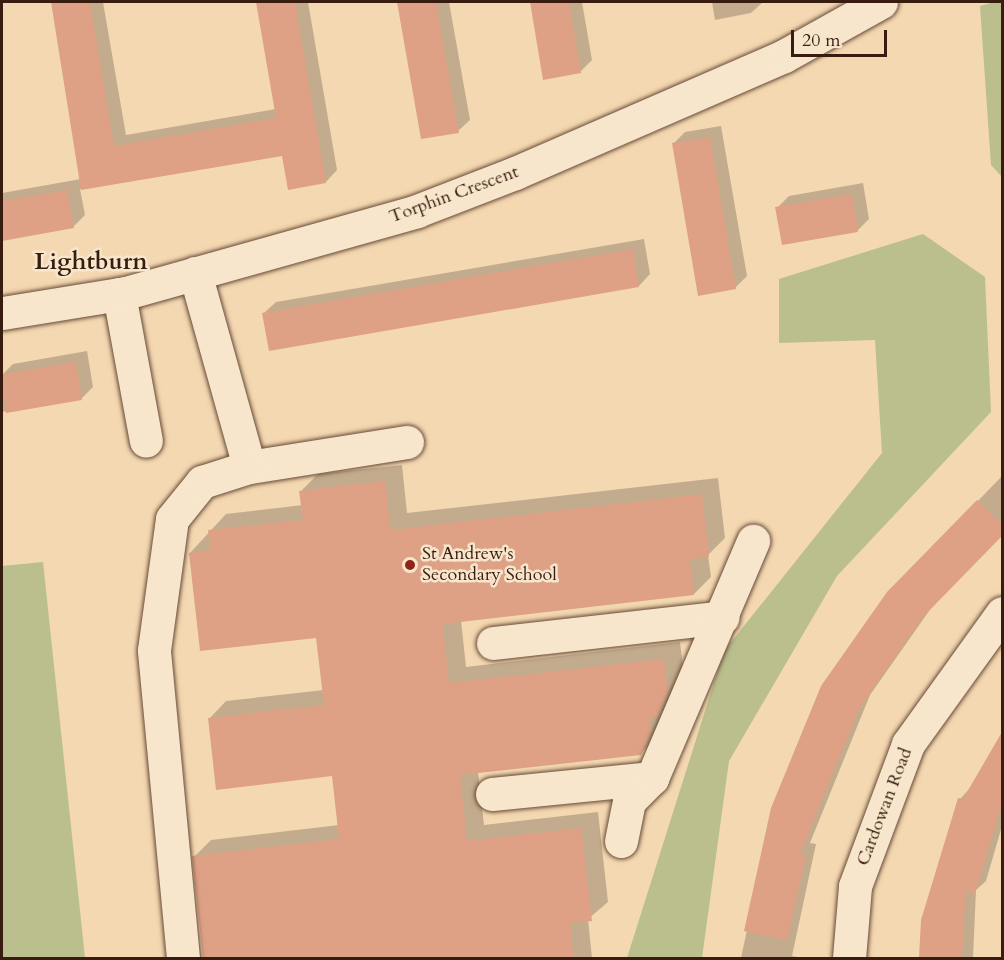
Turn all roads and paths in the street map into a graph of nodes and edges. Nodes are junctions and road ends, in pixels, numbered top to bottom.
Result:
1 (881, 2) edge
2 (195, 273) junction
3 (119, 294) junction
4 (2, 313) edge
5 (146, 441) dead end
6 (407, 442) dead end
7 (249, 467) junction
8 (753, 540) dead end
9 (723, 617) junction
10 (1000, 620) edge
11 (493, 643) dead end
12 (652, 778) junction
13 (492, 794) dead end
14 (621, 841) dead end
15 (183, 958) edge
16 (849, 958) edge

1 - 2 street, Torphin Crescent
2 - 3 street, Torphin Crescent
2 - 7 street
3 - 4 street, Torphin Crescent
3 - 5 street
6 - 7 street
7 - 15 street
8 - 9 street
9 - 11 street
9 - 12 street
10 - 16 street, Cardowan Road
12 - 13 street
12 - 14 street

